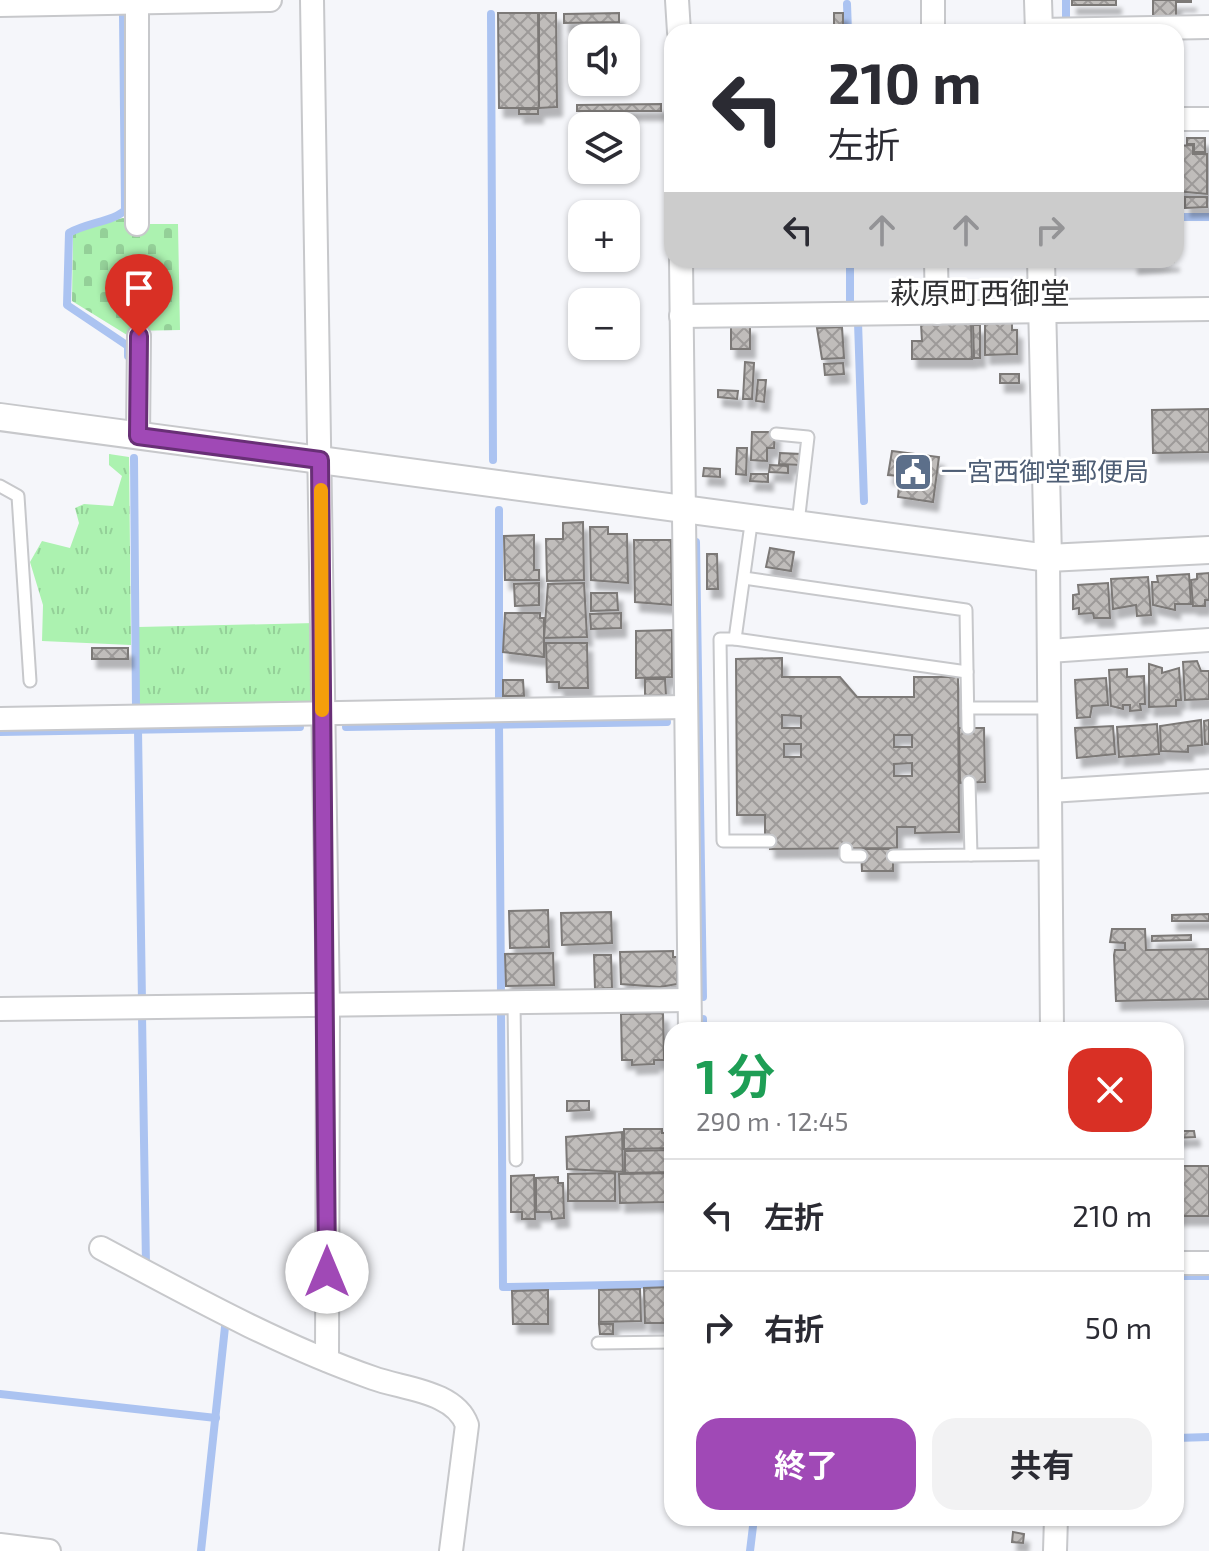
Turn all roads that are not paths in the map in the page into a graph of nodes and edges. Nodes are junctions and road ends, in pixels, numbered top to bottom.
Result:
1 (270, 0) edge
2 (312, 0) edge
3 (677, 0) edge
4 (933, 0) edge
5 (1038, 0) edge
6 (137, 3) junction
7 (0, 5) edge
8 (678, 24) edge
9 (933, 24) edge
10 (1039, 24) edge
11 (1209, 27) edge
12 (1184, 28) edge
13 (1184, 119) edge
14 (1209, 119) edge
15 (137, 224) dead end
16 (681, 268) edge
17 (936, 268) edge
18 (1041, 268) edge
19 (1209, 309) edge
20 (1042, 311) junction
21 (937, 313) junction
22 (681, 316) junction
23 (139, 336) dead end
24 (0, 417) edge
25 (776, 434) dead end
26 (138, 436) junction
27 (320, 460) junction
28 (0, 486) edge
29 (682, 507) junction
30 (752, 517) junction
31 (798, 523) junction
32 (1209, 550) edge
33 (1048, 558) junction
34 (744, 578) junction
35 (735, 639) junction
36 (1209, 640) edge
37 (1049, 651) junction
38 (967, 672) junction
39 (30, 681) dead end
40 (685, 707) junction
41 (968, 708) junction
42 (1049, 708) junction
43 (322, 714) junction
44 (0, 719) edge
45 (968, 728) dead end
46 (1209, 781) edge
47 (969, 782) dead end
48 (1050, 791) junction
49 (770, 841) dead end
50 (846, 849) dead end
51 (1050, 854) junction
52 (971, 855) junction
53 (861, 856) dead end
54 (893, 856) dead end
55 (689, 1000) junction
56 (514, 1002) junction
57 (328, 1007) junction
58 (0, 1009) edge
59 (690, 1022) edge
60 (1052, 1022) edge
61 (516, 1160) dead end
62 (101, 1248) dead end
63 (1184, 1263) edge
64 (1209, 1263) edge
65 (664, 1342) edge
66 (598, 1343) dead end
67 (327, 1360) junction
68 (1056, 1526) edge
69 (0, 1545) edge
70 (49, 1551) edge
71 (451, 1551) edge
72 (1055, 1551) edge

1 - 6 street
2 - 27 street
3 - 8 street
4 - 9 street
5 - 10 street
6 - 7 street
6 - 15 street
11 - 12 street
13 - 14 street
16 - 22 street
17 - 21 street
18 - 20 street
19 - 20 street
20 - 21 street
20 - 33 street
21 - 22 street
22 - 29 street
23 - 26 street
24 - 26 street
25 - 31 lane
26 - 27 street
27 - 29 street
27 - 43 street
28 - 39 lane
29 - 30 street
29 - 40 street
30 - 31 street
30 - 34 lane
31 - 33 street
32 - 33 street
33 - 37 street
34 - 35 lane
34 - 38 lane
35 - 38 lane
35 - 49 lane
36 - 37 street
37 - 42 street
38 - 41 lane
40 - 43 street
40 - 55 street
41 - 42 lane
41 - 45 lane
42 - 48 street
43 - 44 street
43 - 57 street
46 - 48 street
47 - 52 lane
48 - 51 street
50 - 53 lane
51 - 52 lane
51 - 60 street
52 - 54 lane
55 - 56 street
55 - 59 street
56 - 57 street
56 - 61 lane
57 - 58 street
57 - 67 street
62 - 67 street
63 - 64 street
65 - 66 lane
67 - 71 street
68 - 72 street
69 - 70 street

